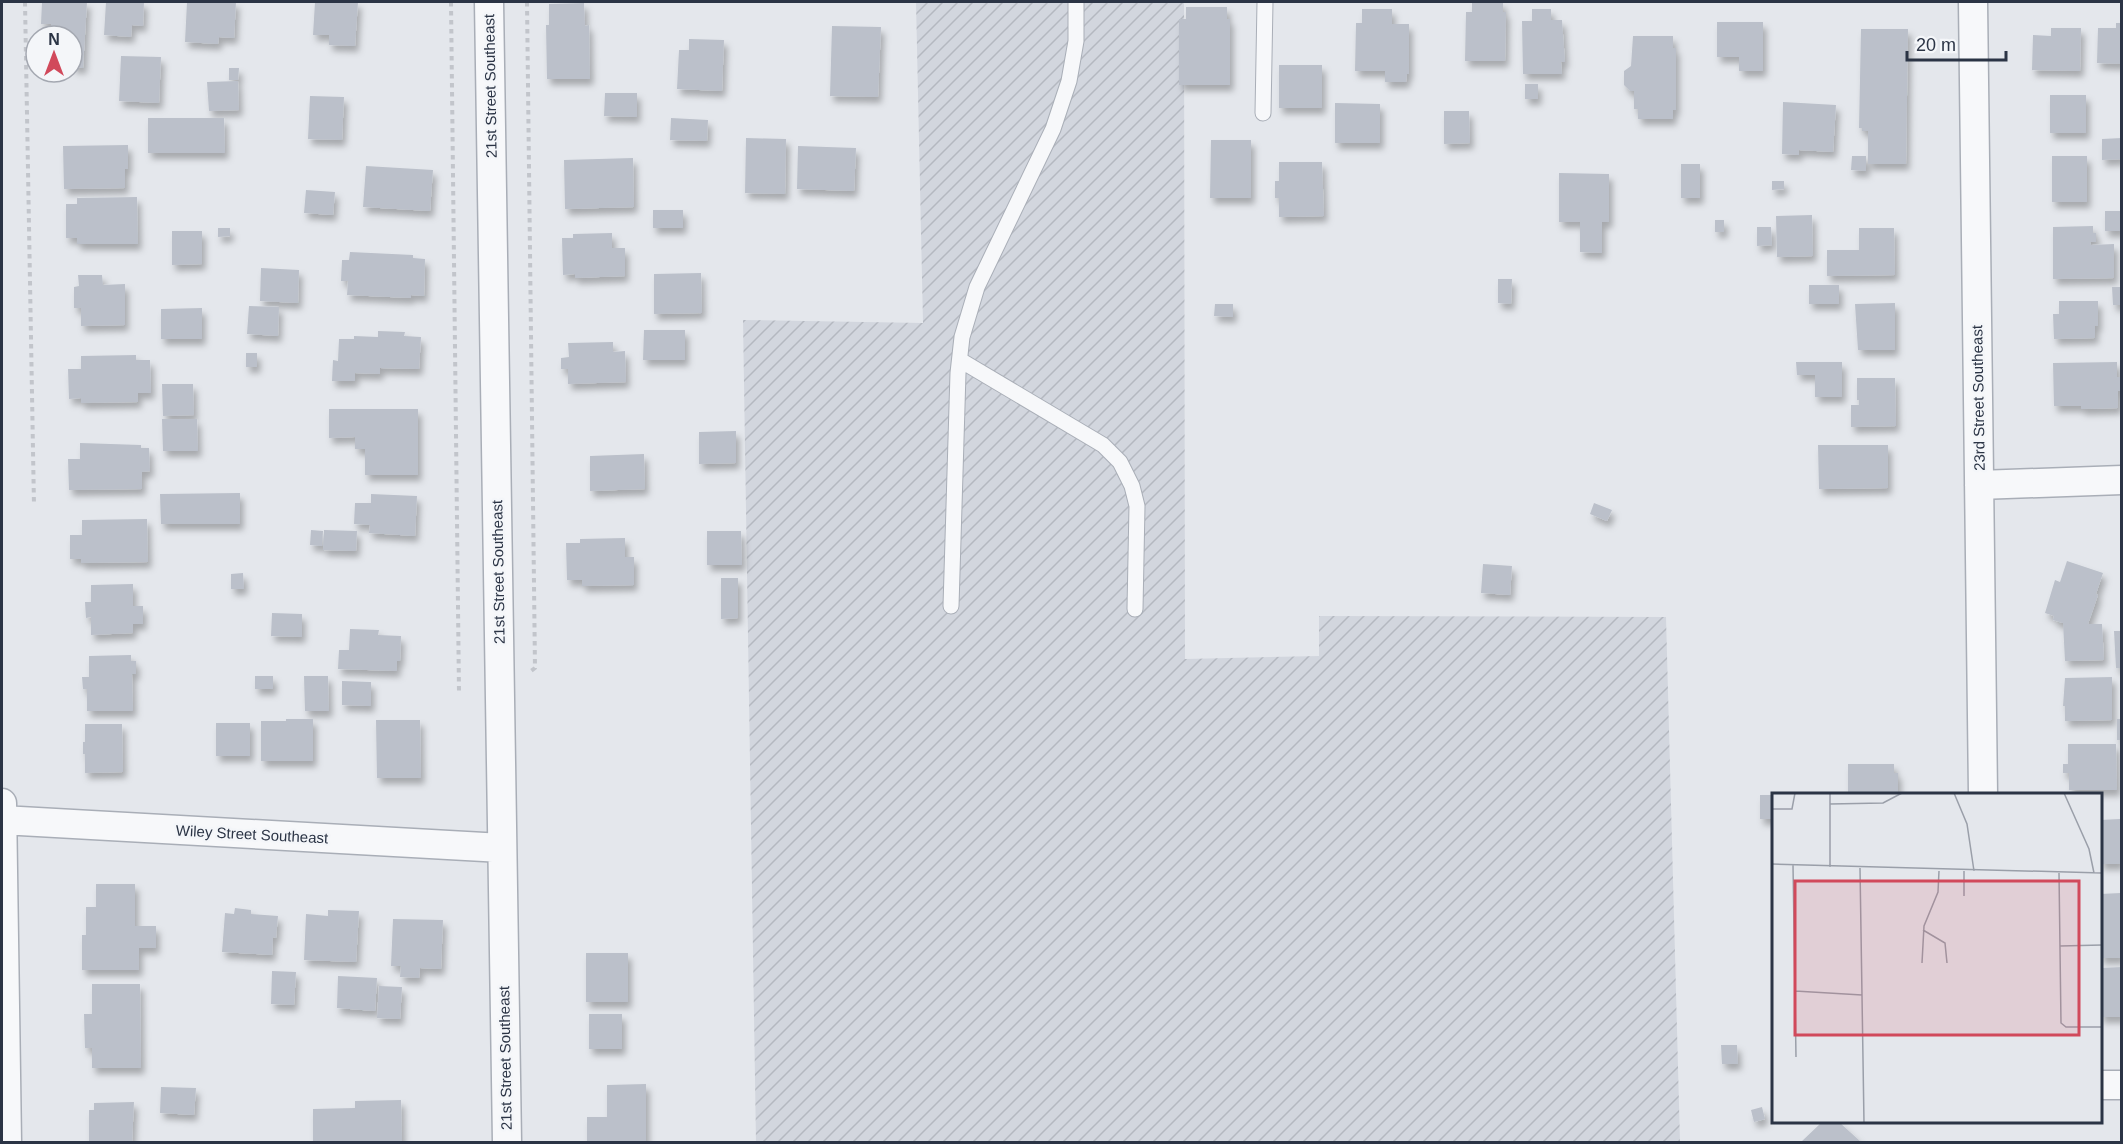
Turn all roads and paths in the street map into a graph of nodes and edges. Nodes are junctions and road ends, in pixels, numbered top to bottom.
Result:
1 (25, 2) edge
2 (451, 2) edge
3 (489, 2) edge
4 (527, 2) edge
5 (1076, 2) edge
6 (1264, 2) edge
7 (1973, 2) edge
8 (1263, 113) dead end
9 (960, 360) junction
10 (2121, 480) edge
11 (1979, 485) junction
12 (34, 506) dead end
13 (951, 606) dead end
14 (1135, 609) dead end
15 (529, 674) dead end
16 (459, 693) dead end
17 (1983, 793) edge
18 (2, 803) edge
19 (2, 820) edge
20 (502, 848) junction
21 (2102, 1085) edge
22 (2121, 1085) edge
23 (7, 1143) edge
24 (507, 1143) edge

1 - 12 path
2 - 16 path
3 - 20 street, 21st Street Southeast
4 - 15 path
5 - 9 lane
6 - 8 lane
7 - 11 street, 23rd Street Southeast
9 - 13 lane
9 - 14 lane
10 - 11 street
11 - 17 street, 23rd Street Southeast
18 - 19 street
19 - 20 street, Wiley Street Southeast
19 - 23 street
20 - 24 street, 21st Street Southeast
21 - 22 street

